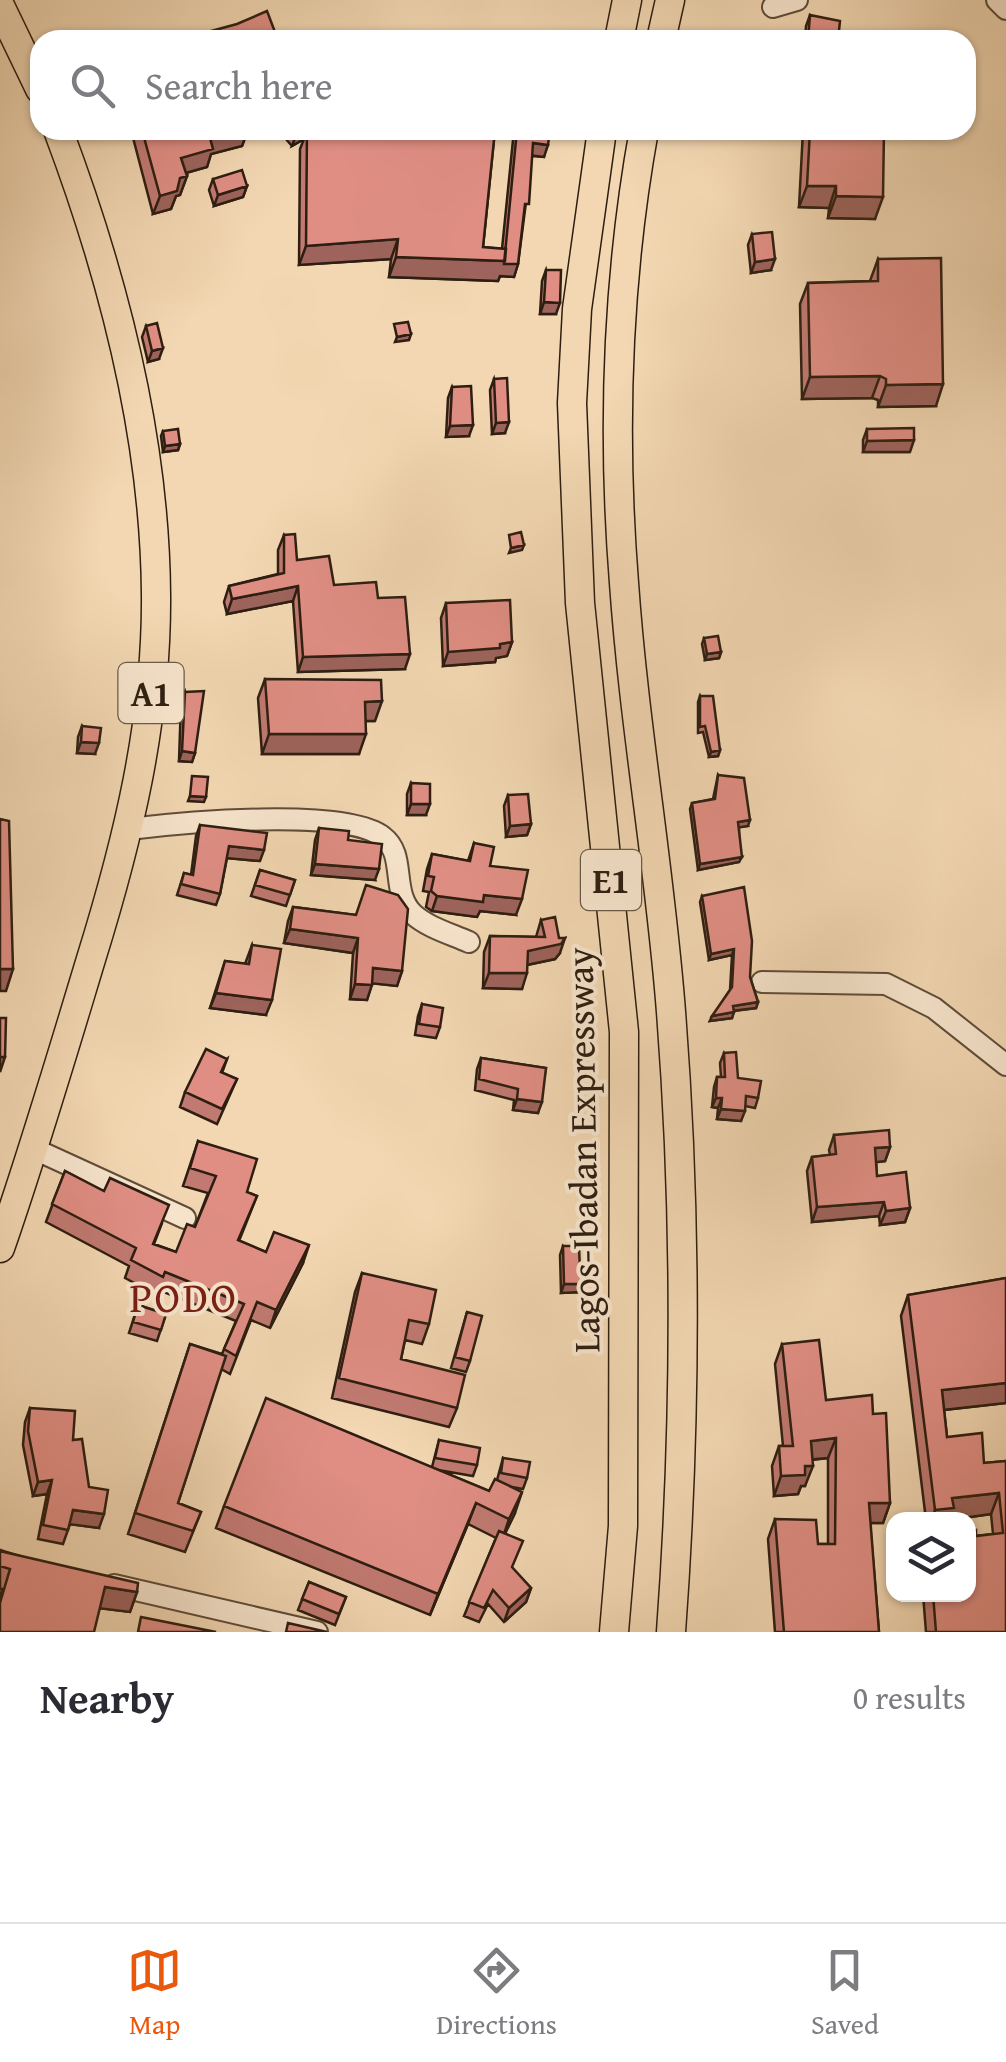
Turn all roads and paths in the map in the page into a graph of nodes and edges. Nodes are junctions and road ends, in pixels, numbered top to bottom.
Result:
1 (627, 0) edge
2 (670, 0) edge
3 (798, 0) edge
4 (997, 0) edge
5 (0, 6) edge
6 (773, 7) dead end
7 (1006, 9) edge
8 (621, 30) edge
9 (662, 30) edge
10 (30, 69) edge
11 (61, 140) edge
12 (601, 140) edge
13 (643, 140) edge
14 (130, 829) junction
15 (468, 942) dead end
16 (762, 982) dead end
17 (1006, 1065) edge
18 (32, 1148) junction
19 (10, 1189) edge
20 (185, 1218) dead end
21 (0, 1248) edge
22 (96, 1581) edge
23 (318, 1632) edge
24 (614, 1632) edge
25 (671, 1632) edge

1 - 8 highway
2 - 9 highway
3 - 6 street
4 - 7 street
5 - 10 highway
11 - 14 highway, A1
12 - 24 highway, Lagos-Ibadan Expressway / E1
13 - 25 highway, E1
14 - 15 street
14 - 18 highway, A1
16 - 17 street
18 - 19 highway, A1
18 - 20 street
19 - 21 highway, A1
22 - 23 street

